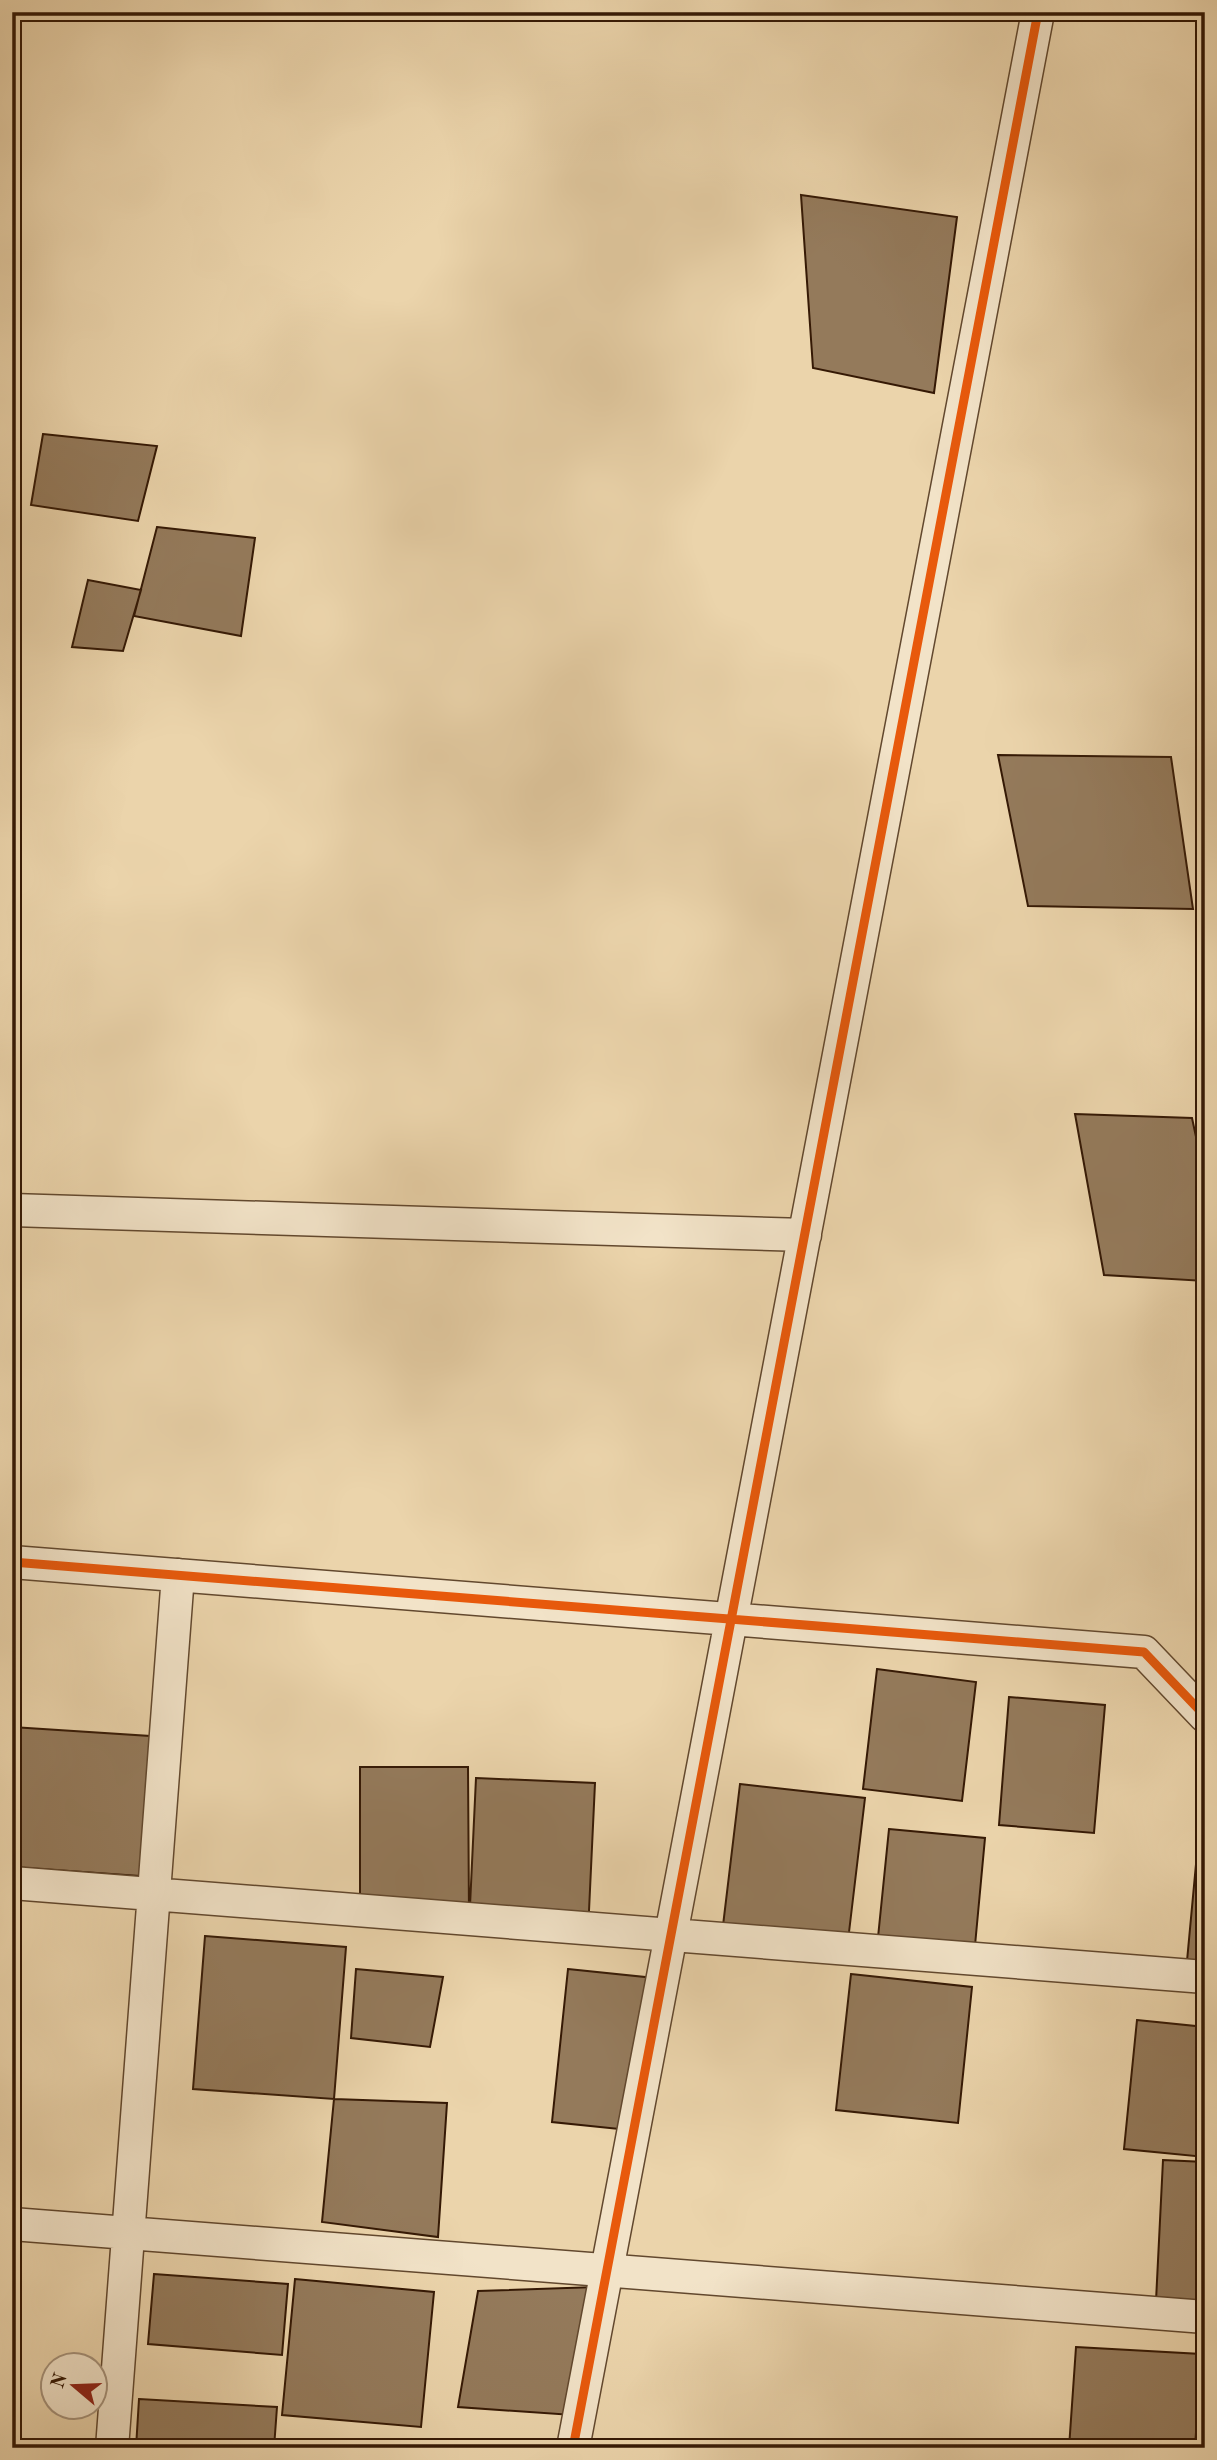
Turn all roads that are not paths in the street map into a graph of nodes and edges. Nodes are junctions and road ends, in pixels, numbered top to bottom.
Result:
1 (1038, 12) edge
2 (12, 1210) edge
3 (804, 1236) junction
4 (12, 1562) edge
5 (178, 1575) junction
6 (731, 1619) junction
7 (1205, 1716) edge
8 (12, 1882) edge
9 (155, 1894) junction
10 (671, 1935) junction
11 (1205, 1977) edge
12 (12, 2224) edge
13 (128, 2233) junction
14 (607, 2270) junction
15 (1205, 2316) edge
16 (112, 2448) edge
17 (573, 2448) edge

1 - 3 street
2 - 3 street
3 - 6 street
4 - 5 street
5 - 6 street
5 - 9 street
6 - 7 street
6 - 10 street
8 - 9 street
9 - 10 street
9 - 13 street
10 - 11 street
10 - 14 street
12 - 13 street
13 - 14 street
13 - 16 street
14 - 15 street
14 - 17 street

